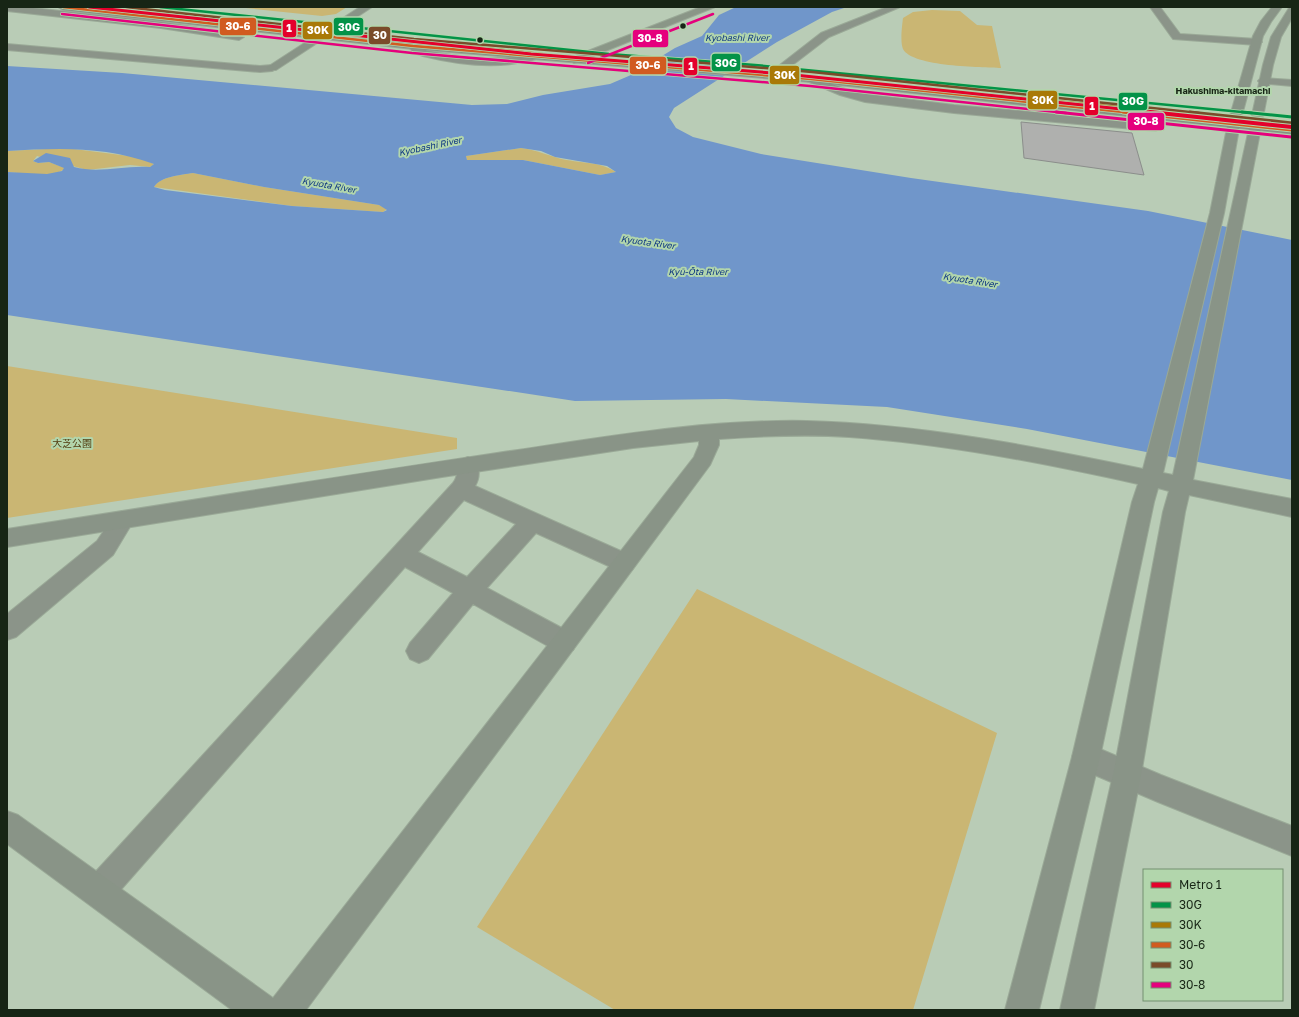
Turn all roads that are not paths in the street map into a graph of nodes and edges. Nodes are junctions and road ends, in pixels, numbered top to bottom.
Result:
1 (63, 7) edge
2 (160, 7) edge
3 (367, 7) edge
4 (710, 7) edge
5 (895, 7) edge
6 (1155, 7) edge
7 (1277, 7) edge
8 (7, 8) edge
9 (95, 10) junction
10 (1292, 10) edge
11 (72, 15) junction
12 (1288, 23) edge
13 (225, 26) junction
14 (337, 27) junction
15 (194, 30) junction
16 (323, 36) junction
17 (240, 37) dead end
18 (1257, 42) junction
19 (1279, 43) junction
20 (413, 46) joint
21 (7, 47) edge
22 (532, 57) joint
23 (594, 58) junction
24 (782, 68) junction
25 (811, 79) junction
26 (1264, 81) junction
27 (1292, 83) edge
28 (913, 89) junction
29 (903, 102) junction
30 (1110, 110) junction
31 (1258, 114) junction
32 (1236, 117) junction
33 (1292, 117) edge
34 (1085, 120) junction
35 (1255, 126) junction
36 (1156, 127) dead end
37 (1292, 130) edge
38 (708, 431) junction
39 (468, 465) junction
40 (1153, 471) junction
41 (1183, 477) junction
42 (461, 489) junction
43 (1292, 508) edge
44 (123, 520) junction
45 (532, 522) junction
46 (7, 538) edge
47 (402, 554) junction
48 (624, 564) junction
49 (470, 590) junction
50 (7, 630) edge
51 (564, 642) junction
52 (419, 650) dead end
53 (1086, 757) junction
54 (1126, 774) junction
55 (7, 826) edge
56 (1292, 841) edge
57 (99, 891) junction
58 (261, 1010) edge
59 (285, 1010) edge
60 (1022, 1010) edge
61 (1077, 1010) edge

1 - 9 highway
2 - 14 highway
3 - 14 street
4 - 23 main road
5 - 24 street
6 - 18 street
7 - 18 street
8 - 11 street
9 - 11 street
9 - 13 highway
10 - 12 street
11 - 15 street
12 - 19 street
13 - 15 street
13 - 16 highway
14 - 16 street
14 - 23 highway
15 - 17 street
16 - 20 highway
16 - 21 street
18 - 19 street
18 - 32 street
19 - 26 street
20 - 22 street
22 - 23 highway
23 - 24 highway
23 - 25 highway
24 - 32 highway
25 - 28 highway
25 - 29 street
26 - 27 street
26 - 31 street
28 - 29 street
28 - 30 highway
29 - 34 street
30 - 32 highway
30 - 34 street
31 - 32 highway
31 - 33 highway
31 - 35 street
32 - 35 highway
32 - 40 street
34 - 36 street
35 - 37 highway
35 - 41 street
38 - 39 street
38 - 40 street
38 - 48 street
39 - 42 street
39 - 44 street
40 - 41 street
40 - 53 street
41 - 43 street
41 - 54 street
42 - 45 street
42 - 47 street
44 - 46 street
44 - 50 street
45 - 48 street
45 - 49 street
47 - 49 street
47 - 57 street
48 - 51 street
49 - 51 street
49 - 52 street
51 - 59 street
53 - 54 street
53 - 60 street
54 - 56 street
54 - 61 street
55 - 57 street
57 - 58 street

